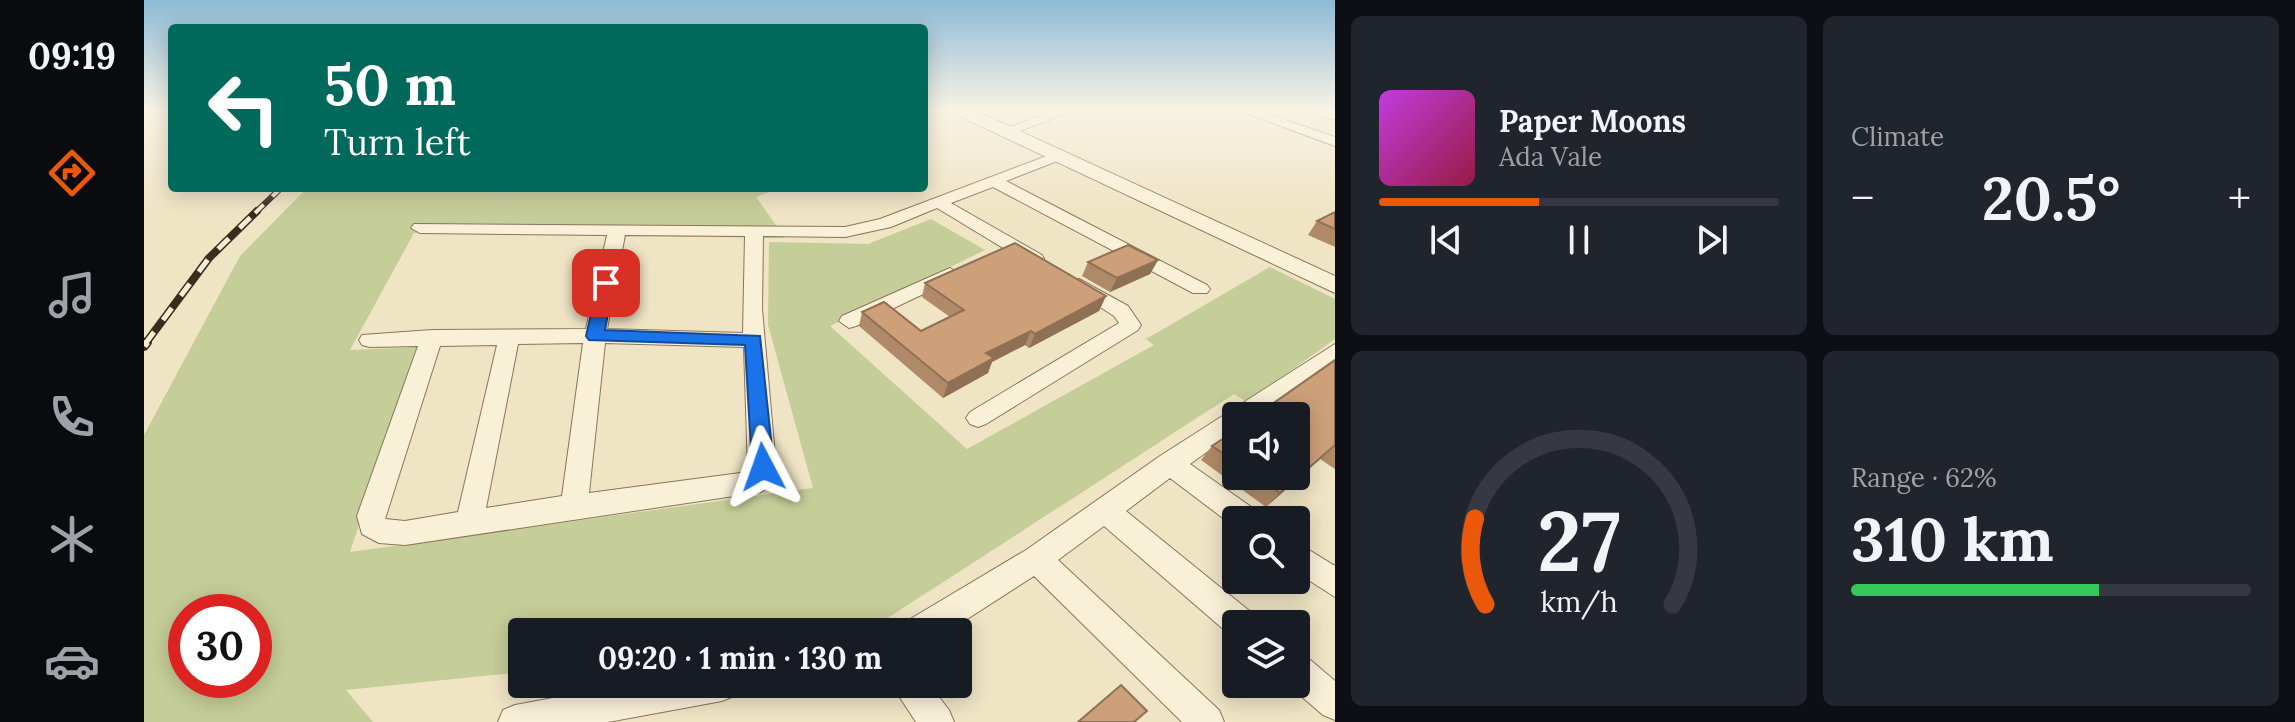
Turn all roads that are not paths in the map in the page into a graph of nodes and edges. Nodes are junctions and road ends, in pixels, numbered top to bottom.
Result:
1 (1035, 144) edge
2 (1060, 155) junction
3 (994, 181) junction
4 (938, 202) junction
5 (420, 228) dead end
6 (617, 229) junction
7 (754, 232) junction
8 (1012, 245) junction
9 (1335, 285) edge
10 (1200, 289) dead end
11 (849, 321) dead end
12 (595, 336) junction
13 (432, 337) junction
14 (509, 337) junction
15 (370, 340) dead end
16 (754, 340) junction
17 (1335, 351) edge
18 (1259, 402) edge
19 (978, 418) dead end
20 (1222, 427) edge
21 (1169, 463) junction
22 (574, 506) junction
23 (1228, 506) edge
24 (1105, 510) junction
25 (469, 523) junction
26 (1036, 559) junction
27 (1310, 565) edge
28 (1335, 583) edge
29 (1224, 610) edge
30 (941, 618) edge
31 (1310, 682) edge
32 (659, 698) edge
33 (919, 698) edge
34 (1335, 703) edge
35 (577, 716) edge
36 (515, 722) edge
37 (937, 722) edge
38 (1207, 722) edge

1 - 2 street
2 - 3 street
2 - 9 street
3 - 4 street
3 - 10 street
4 - 7 street
4 - 8 street
5 - 6 street
6 - 7 street
6 - 12 street
7 - 16 street
8 - 11 street
8 - 19 street
12 - 14 street
12 - 16 street
12 - 22 street
13 - 14 street
13 - 15 street
13 - 25 street
14 - 25 street
16 - 22 street
17 - 18 street
20 - 21 street
21 - 23 street
21 - 24 street
22 - 25 street
24 - 26 street
24 - 29 street
26 - 30 street
26 - 38 street
27 - 28 street
31 - 34 street
32 - 35 street
33 - 37 street
35 - 36 street

